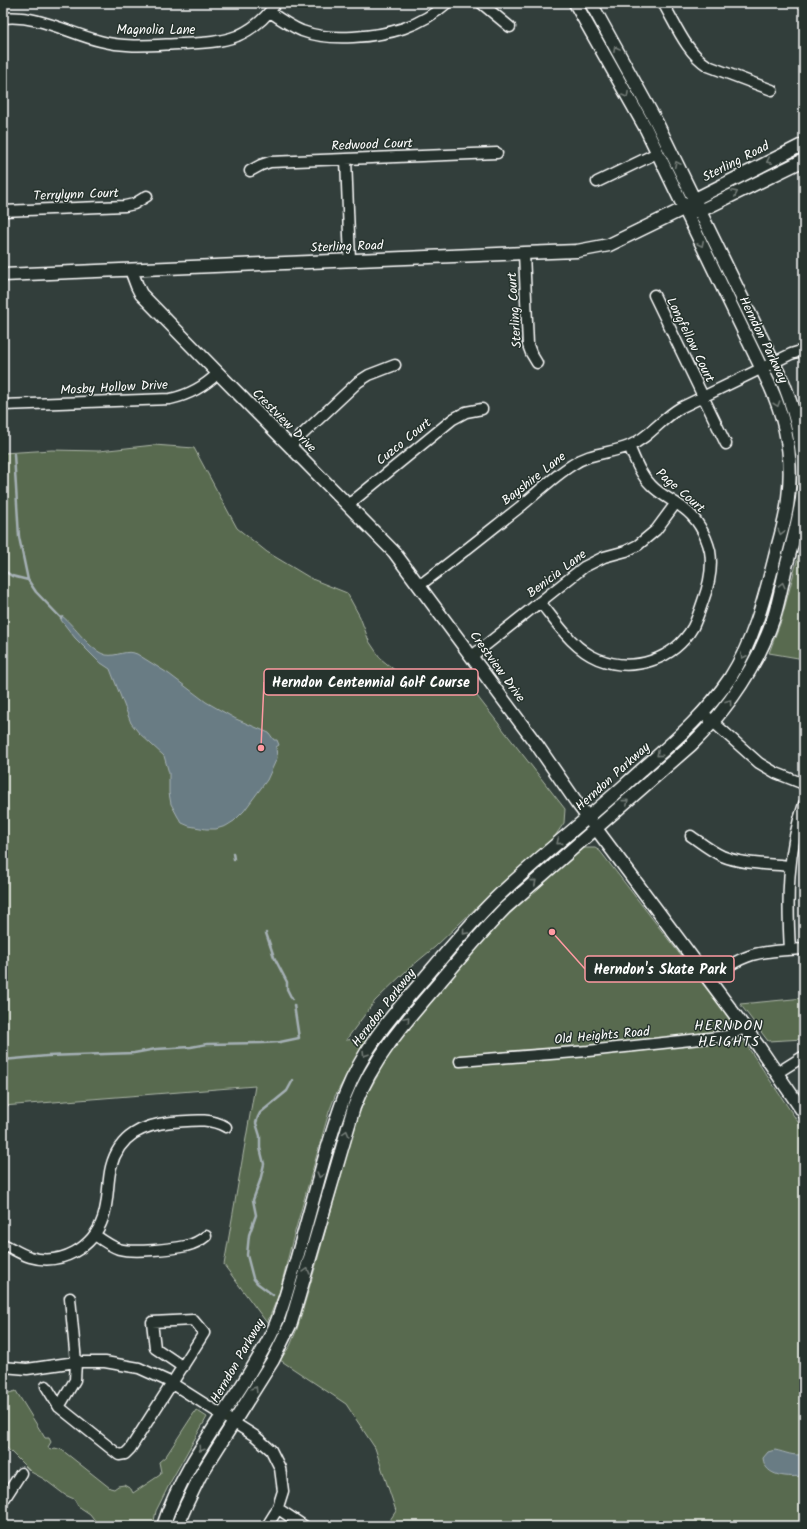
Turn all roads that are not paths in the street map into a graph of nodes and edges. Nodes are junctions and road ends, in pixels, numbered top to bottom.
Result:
1 (276, 3) edge
2 (447, 3) edge
3 (481, 3) edge
4 (575, 3) edge
5 (591, 3) edge
6 (663, 3) edge
7 (270, 12) junction
8 (3, 18) edge
9 (510, 27) dead end
10 (772, 90) dead end
11 (804, 144) edge
12 (497, 153) dead end
13 (657, 153) junction
14 (346, 159) junction
15 (804, 160) edge
16 (250, 171) dead end
17 (597, 182) dead end
18 (147, 196) dead end
19 (695, 199) junction
20 (683, 209) junction
21 (3, 211) edge
22 (700, 211) junction
23 (524, 253) junction
24 (350, 260) junction
25 (131, 270) junction
26 (3, 275) edge
27 (654, 295) dead end
28 (804, 350) edge
29 (537, 363) dead end
30 (773, 363) junction
31 (394, 365) dead end
32 (761, 369) junction
33 (218, 374) junction
34 (703, 396) junction
35 (3, 405) edge
36 (482, 409) dead end
37 (726, 444) dead end
38 (290, 446) junction
39 (629, 446) junction
40 (676, 503) junction
41 (348, 505) junction
42 (420, 585) junction
43 (540, 602) junction
44 (472, 656) junction
45 (704, 713) junction
46 (714, 722) junction
47 (804, 784) edge
48 (804, 804) edge
49 (589, 817) junction
50 (596, 828) junction
51 (691, 836) dead end
52 (790, 866) junction
53 (804, 948) edge
54 (790, 950) junction
55 (709, 979) junction
56 (745, 1028) junction
57 (804, 1056) edge
58 (460, 1061) dead end
59 (777, 1073) junction
60 (804, 1113) edge
61 (226, 1127) dead end
62 (95, 1235) junction
63 (206, 1236) dead end
64 (3, 1244) edge
65 (70, 1298) dead end
66 (76, 1362) junction
67 (183, 1366) junction
68 (3, 1367) edge
69 (172, 1383) junction
70 (46, 1386) dead end
71 (59, 1407) junction
72 (222, 1416) junction
73 (234, 1422) junction
74 (21, 1473) dead end
75 (3, 1501) edge
76 (278, 1508) junction
77 (163, 1526) edge
78 (177, 1526) edge
79 (267, 1526) edge
80 (304, 1526) edge

1 - 7 street, Magnolia Lane
2 - 7 street
3 - 9 street
4 -> 13 main road, Herndon Parkway
19 -> 5 main road, Herndon Parkway
6 - 10 street
7 - 8 street, Magnolia Lane
11 -> 19 main road, Sterling Road
12 - 14 street, Redwood Court
13 - 17 street
13 - 20 main road, Herndon Parkway
14 - 16 street, Redwood Court
14 - 24 street
22 -> 15 main road
18 - 21 street, Terrylynn Court
19 - 20 main road, Sterling Road
19 - 22 main road, Herndon Parkway
20 - 22 main road
20 - 23 main road, Sterling Road
20 -> 32 main road, Herndon Parkway
22 - 30 main road, Herndon Parkway
23 - 24 main road, Sterling Road
23 - 29 street, Sterling Court
24 - 25 main road, Sterling Road
25 - 26 main road, Sterling Road
25 - 33 main road, Crestview Drive
27 - 34 street, Longfellow Court
28 - 30 street, Bayshire Lane
30 - 32 street, Bayshire Lane
46 -> 30 main road, Herndon Parkway
31 - 38 street
32 - 34 street, Bayshire Lane
32 -> 45 main road, Herndon Parkway
33 - 35 street, Mosby Hollow Drive
33 - 38 main road, Crestview Drive
34 - 37 street, Longfellow Court
34 - 39 street, Bayshire Lane
36 - 41 street, Cuzco Court
38 - 41 main road, Crestview Drive
39 - 40 street, Page Court
39 - 42 street, Bayshire Lane
40 - 43 street, Benicia Lane
40 - 43 street, Page Court
41 - 42 main road, Crestview Drive
42 - 44 main road, Crestview Drive
43 - 44 street, Benicia Lane
44 - 49 main road, Crestview Drive
45 - 46 street
45 -> 49 main road, Herndon Parkway
46 - 47 street
50 -> 46 main road, Herndon Parkway
48 - 52 street
49 - 50 main road, Crestview Drive
49 -> 72 main road, Herndon Parkway
50 - 55 main road, Crestview Drive
73 -> 50 main road, Herndon Parkway
51 - 52 street
52 - 54 street
53 - 54 street
54 - 55 street
55 - 56 main road, Crestview Drive
56 - 58 street, Old Heights Road
56 - 59 main road, Crestview Drive
57 - 59 street
59 - 60 main road, Crestview Drive
61 - 62 street
62 - 63 street
62 - 64 street
65 - 66 street
66 - 68 street
66 - 69 street
66 - 71 street
67 - 67 street
67 - 69 street
69 - 71 street
69 - 72 street
70 - 71 street
72 - 73 street
72 -> 77 main road, Herndon Parkway
73 - 76 street
73 - 78 main road, Herndon Parkway
74 - 75 street
76 - 79 street
76 - 80 street

